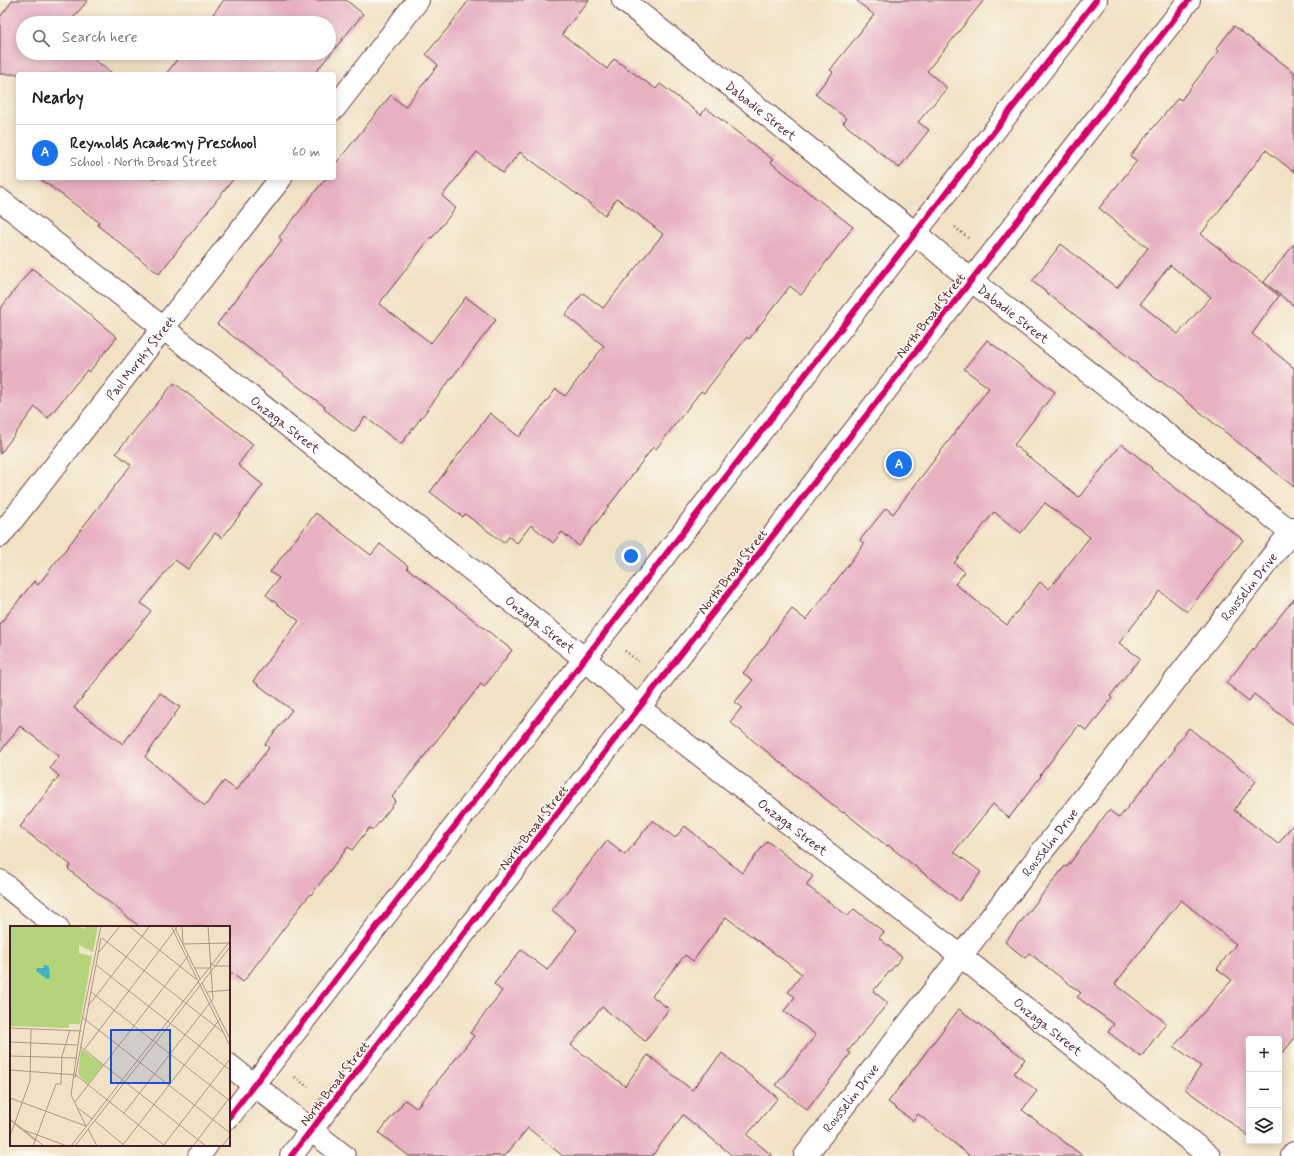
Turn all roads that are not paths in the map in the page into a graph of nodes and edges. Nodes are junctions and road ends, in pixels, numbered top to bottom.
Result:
1 (418, 0) edge
2 (623, 0) edge
3 (1096, 0) edge
4 (1189, 0) edge
5 (336, 106) edge
6 (279, 180) edge
7 (0, 200) edge
8 (915, 233) junction
9 (971, 280) junction
10 (164, 329) junction
11 (1293, 531) edge
12 (0, 536) edge
13 (585, 659) junction
14 (639, 708) junction
15 (0, 881) edge
16 (56, 926) edge
17 (961, 956) junction
18 (230, 1066) edge
19 (254, 1085) junction
20 (230, 1117) edge
21 (311, 1131) junction
22 (207, 1146) edge
23 (1294, 1153) edge
24 (199, 1156) edge
25 (291, 1156) edge
26 (344, 1156) edge
27 (805, 1156) edge
28 (1209, 1156) edge
29 (1292, 1156) edge

1 - 5 street
2 - 8 street, Dabadie Street
3 - 8 street
4 - 9 street, North Broad Street
6 - 10 street, Paul Morphy Street
7 - 10 street, Onzaga Street
8 - 9 street, Dabadie Street
8 - 13 street
9 - 11 street, Dabadie Street
9 - 14 street, North Broad Street
10 - 12 street, Paul Morphy Street
10 - 13 street, Onzaga Street
11 - 17 street, Rousselin Drive
13 - 14 street, Onzaga Street
13 - 19 street
14 - 17 street, Onzaga Street
14 - 21 street, North Broad Street
15 - 16 street
17 - 27 street, Rousselin Drive
17 - 28 street, Onzaga Street
18 - 19 street
19 - 20 street
19 - 21 street
21 - 25 street, North Broad Street
21 - 26 street
22 - 24 street
23 - 29 street

